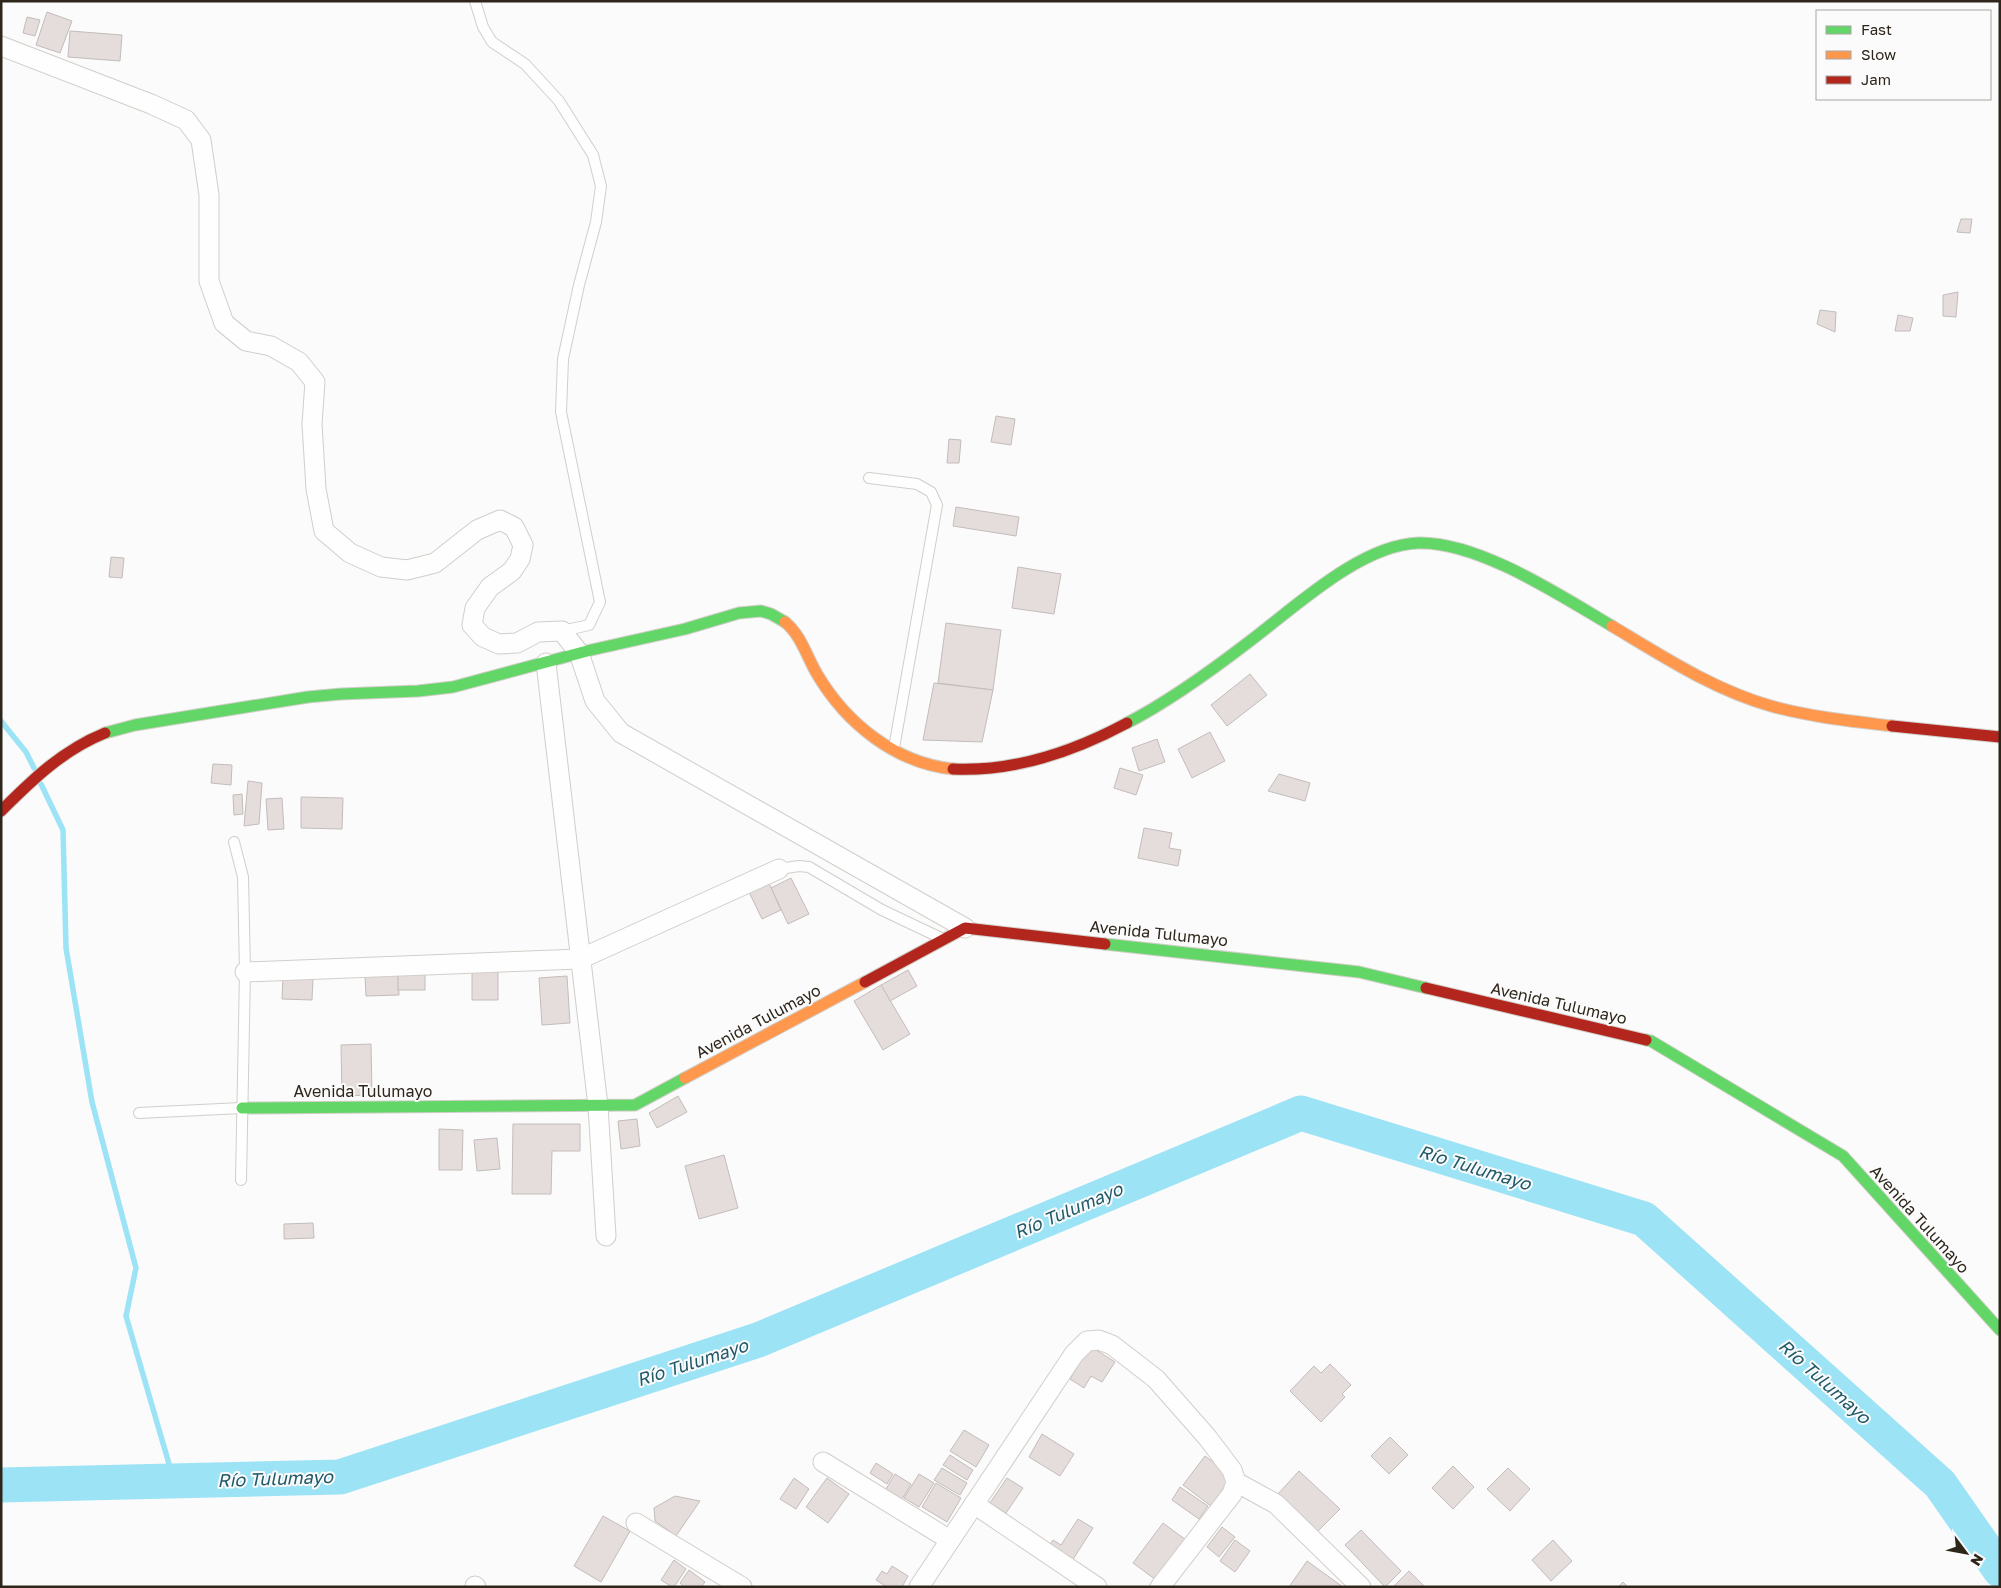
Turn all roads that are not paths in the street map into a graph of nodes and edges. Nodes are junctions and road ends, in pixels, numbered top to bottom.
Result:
1 (475, 1) edge
2 (1, 46) edge
3 (869, 478) dead end
4 (562, 631) junction
5 (579, 653) junction
6 (546, 663) junction
7 (2000, 738) edge
8 (893, 749) junction
9 (1, 811) edge
10 (234, 842) dead end
11 (779, 869) joint
12 (965, 928) junction
13 (944, 939) junction
14 (580, 959) junction
15 (245, 972) junction
16 (598, 1106) junction
17 (242, 1108) junction
18 (139, 1113) dead end
19 (241, 1180) dead end
20 (606, 1236) dead end
21 (2000, 1330) edge
22 (824, 1462) dead end
23 (1236, 1482) junction
24 (974, 1504) junction
25 (636, 1523) dead end
26 (950, 1540) junction
27 (742, 1587) edge
28 (919, 1587) edge
29 (1097, 1587) edge
30 (1160, 1587) edge
31 (1361, 1587) edge

1 - 4 lane
2 - 4 street
3 - 8 lane
4 - 5 street
5 - 6 main road
5 - 8 main road
5 - 12 street
6 - 9 main road
6 - 14 street
7 - 8 main road
10 - 15 lane
11 - 13 lane
11 - 14 street
12 - 13 main road, Avenida Tulumayo
12 - 21 main road, Avenida Tulumayo
13 - 16 main road, Avenida Tulumayo
14 - 15 street
14 - 16 street
15 - 17 lane
16 - 17 main road, Avenida Tulumayo
16 - 20 street
17 - 18 lane
17 - 19 lane
22 - 26 street
23 - 24 street
23 - 30 street
23 - 31 street
24 - 26 street
24 - 29 street
25 - 27 street
26 - 28 street

